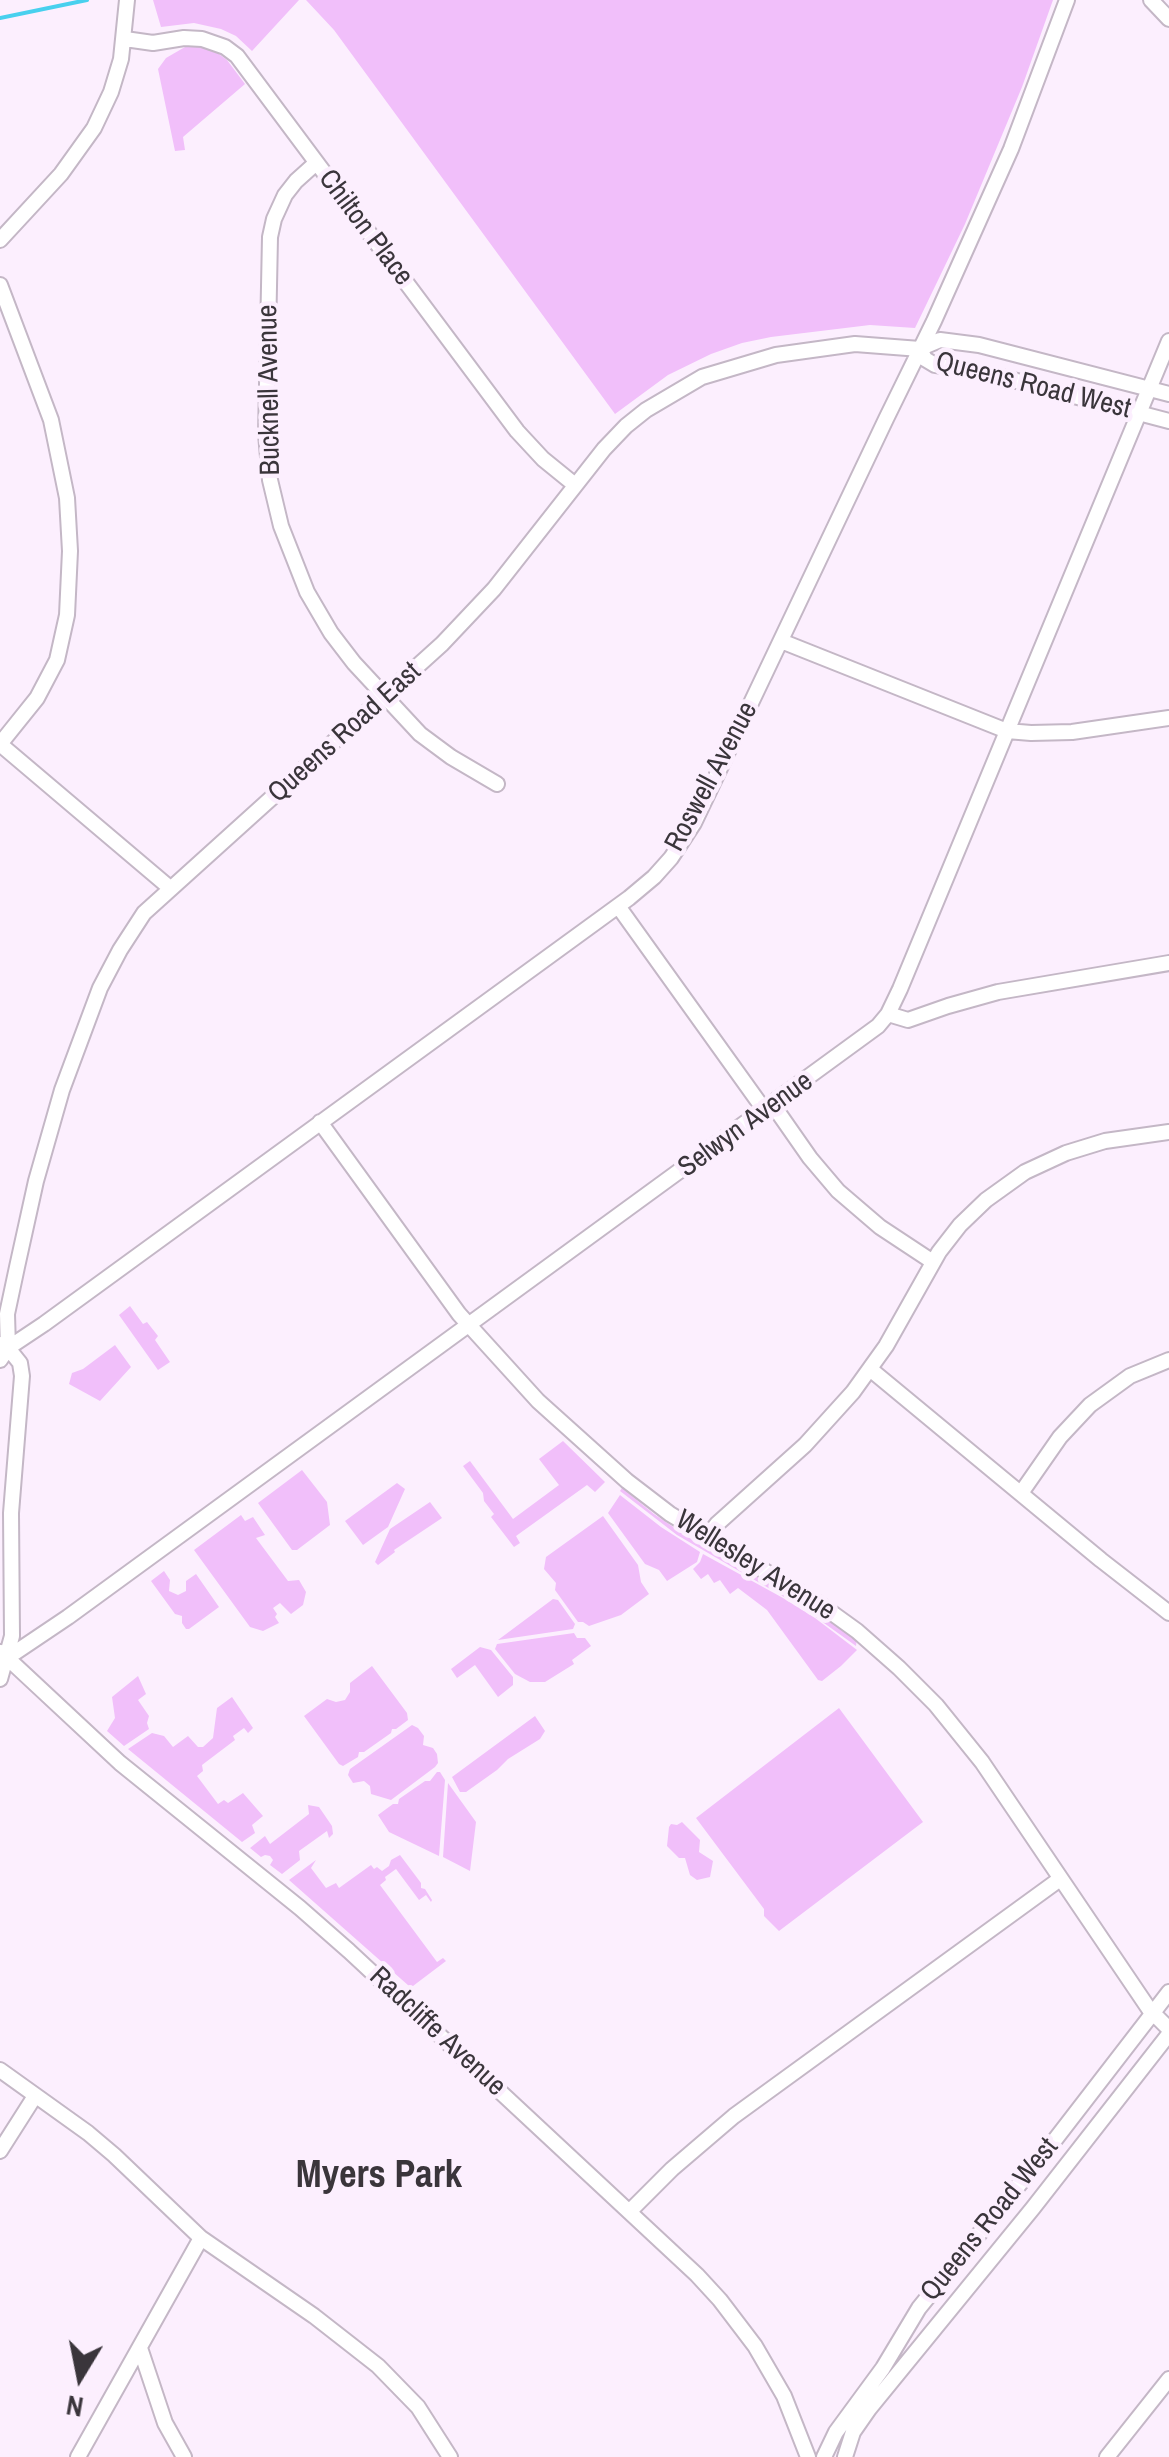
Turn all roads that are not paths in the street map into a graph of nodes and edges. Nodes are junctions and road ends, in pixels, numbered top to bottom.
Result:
1 (127, 0) edge
2 (1067, 0) edge
3 (1151, 0) edge
4 (1169, 19) edge
5 (125, 38) junction
6 (316, 163) junction
7 (0, 240) edge
8 (0, 285) edge
9 (1169, 340) edge
10 (920, 349) junction
11 (1149, 389) junction
12 (1169, 394) edge
13 (1139, 413) junction
14 (1169, 421) edge
15 (575, 485) junction
16 (781, 641) junction
17 (385, 697) junction
18 (1169, 718) edge
19 (1007, 731) junction
20 (0, 744) edge
21 (497, 784) dead end
22 (170, 888) junction
23 (618, 906) junction
24 (1169, 964) edge
25 (888, 1014) junction
26 (769, 1108) junction
27 (320, 1122) junction
28 (1169, 1132) edge
29 (932, 1262) junction
30 (469, 1326) junction
31 (3, 1349) edge
32 (1169, 1360) edge
33 (870, 1370) junction
34 (1021, 1493) junction
35 (706, 1537) junction
36 (1169, 1613) edge
37 (2, 1656) edge
38 (0, 1679) edge
39 (1060, 1879) junction
40 (1169, 1992) edge
41 (1152, 2014) junction
42 (1169, 2032) edge
43 (0, 2070) edge
44 (35, 2096) junction
45 (0, 2151) edge
46 (630, 2212) junction
47 (201, 2238) junction
48 (140, 2348) junction
49 (1169, 2380) edge
50 (120, 2383) junction
51 (153, 2386) junction
52 (798, 2430) junction
53 (832, 2438) junction
54 (78, 2457) edge
55 (184, 2457) edge
56 (450, 2457) edge
57 (808, 2457) edge
58 (824, 2457) edge
59 (845, 2457) edge
60 (1107, 2457) edge

1 - 5 street
2 - 10 street, Roswell Avenue
3 - 4 street
5 - 6 street, Chilton Place
5 - 7 street
6 - 15 street, Chilton Place
6 - 17 street, Bucknell Avenue
8 - 20 street
9 - 11 street, Selwyn Avenue
10 - 11 street, Queens Road West
10 - 13 street, Queens Road West
10 - 15 street, Queens Road East
10 - 16 street, Roswell Avenue
11 - 12 street, Queens Road West
11 - 13 street, Selwyn Avenue
13 - 14 street, Queens Road West
13 - 19 street, Selwyn Avenue
15 - 17 street, Queens Road East
16 - 19 street
16 - 23 street, Roswell Avenue
17 - 21 street, Bucknell Avenue
17 - 22 street, Queens Road East
18 - 19 street
19 - 25 street, Selwyn Avenue
20 - 22 street
22 - 31 street, Queens Road East
23 - 26 street
23 - 27 street, Roswell Avenue
24 - 25 street
25 - 26 street, Selwyn Avenue
26 - 29 street
26 - 30 street, Selwyn Avenue
27 - 30 street, Wellesley Avenue
27 - 31 street, Roswell Avenue
28 - 29 street
29 - 33 street
30 - 35 street, Wellesley Avenue
30 - 37 street, Selwyn Avenue
31 - 37 street, Queens Road East
32 - 34 street
33 - 34 street
33 - 35 street
34 - 36 street
35 - 39 street, Wellesley Avenue
37 - 38 street, Queens Road East
37 - 46 street, Radcliffe Avenue
39 - 41 street, Wellesley Avenue
39 - 46 street
40 - 41 street, Queens Road West
41 - 42 street, Wellesley Avenue
41 - 53 street, Queens Road West
42 - 59 street, Queens Road West
43 - 44 street
44 - 45 street
44 - 47 street
46 - 52 street, Radcliffe Avenue
47 - 48 street
47 - 56 street
48 - 50 street
48 - 51 street
49 - 60 street
50 - 51 street
50 - 54 street
51 - 55 street
52 - 53 street
52 - 57 street, Radcliffe Avenue
53 - 58 street, Queens Road West

